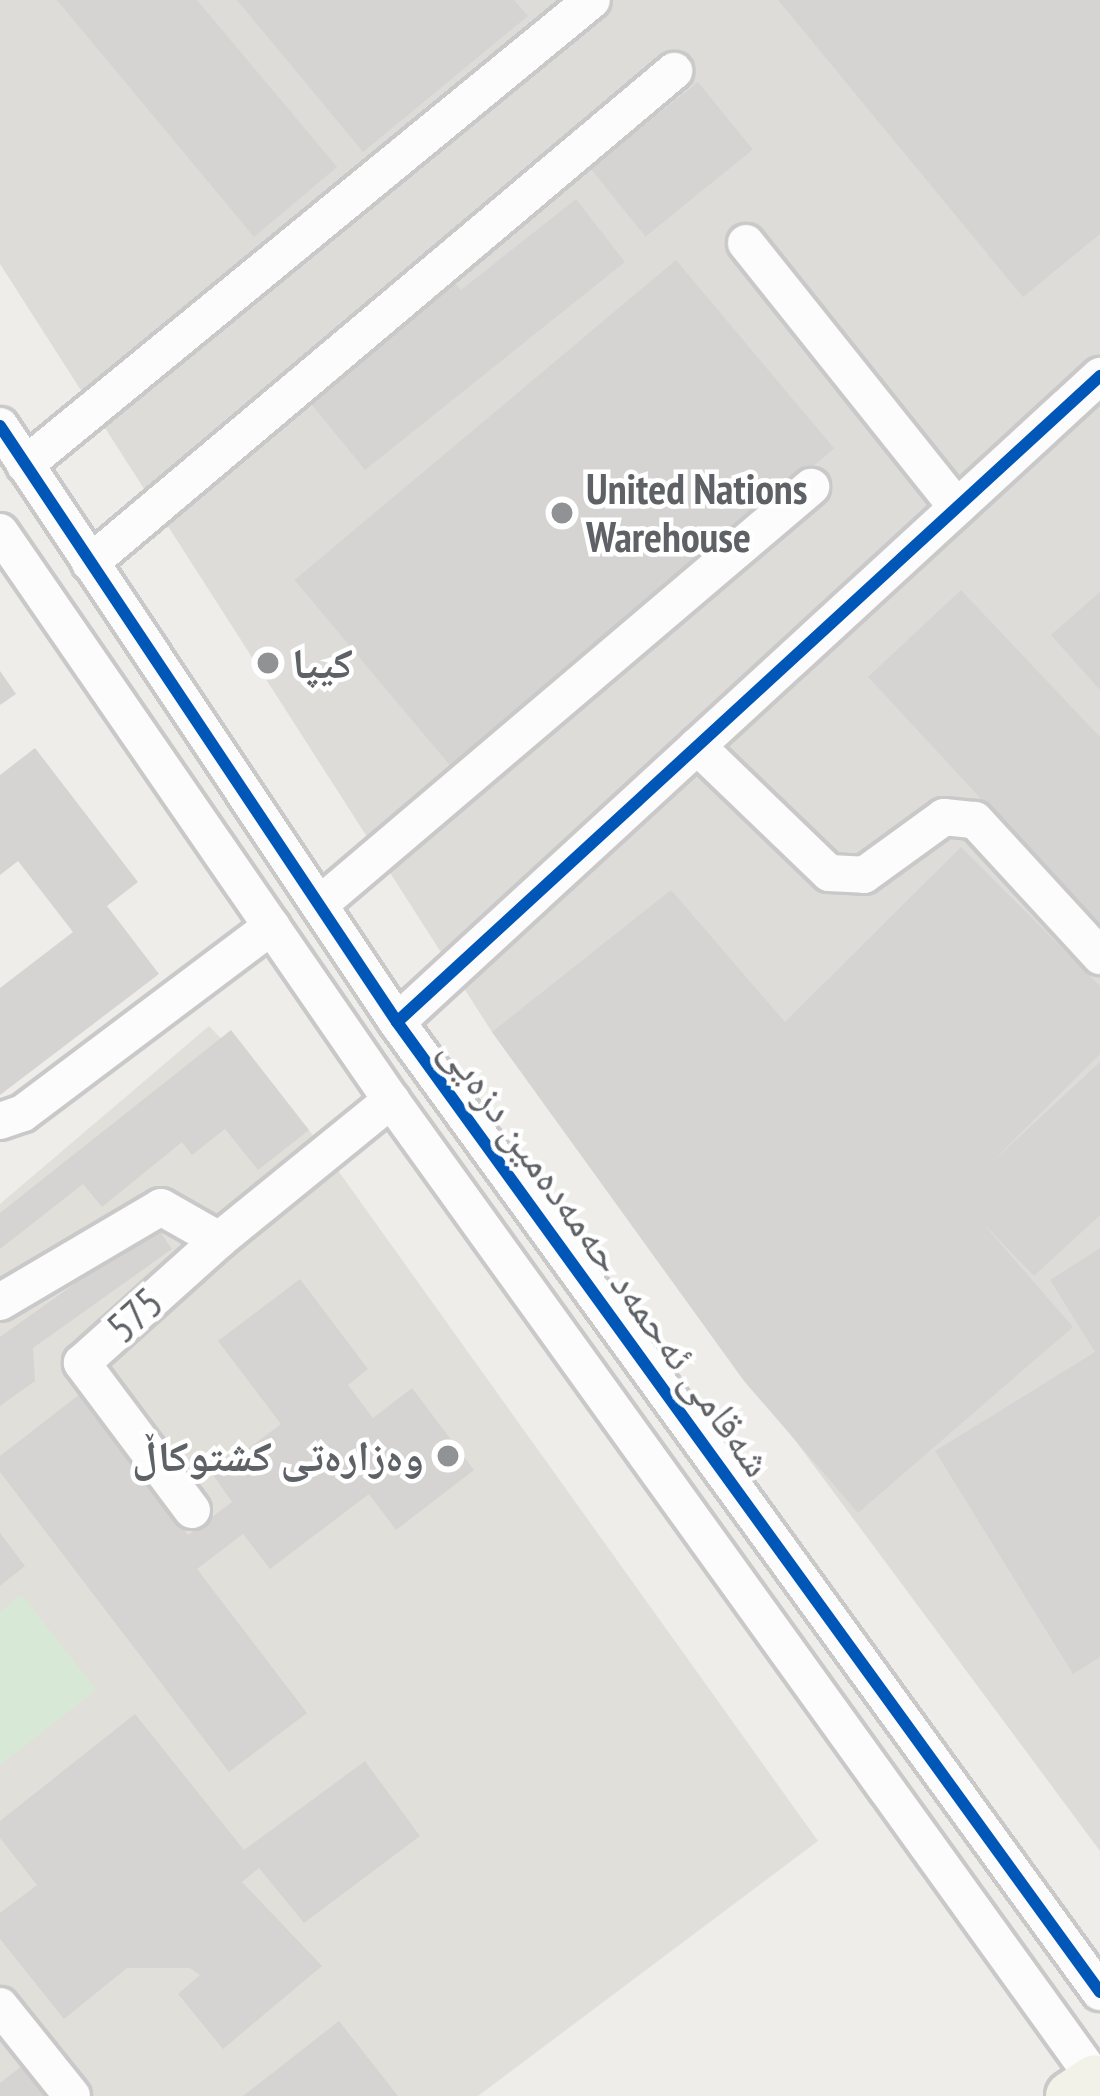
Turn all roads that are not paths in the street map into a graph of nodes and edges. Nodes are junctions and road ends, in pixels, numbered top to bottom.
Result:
1 (592, 0) edge
2 (674, 71) dead end
3 (746, 243) dead end
4 (1100, 376) edge
5 (0, 426) edge
6 (25, 465) junction
7 (811, 487) dead end
8 (957, 507) junction
9 (0, 532) edge
10 (90, 563) junction
11 (697, 746) junction
12 (319, 905) junction
13 (272, 926) junction
14 (1100, 956) edge
15 (397, 1022) junction
16 (392, 1100) junction
17 (0, 1121) edge
18 (219, 1240) junction
19 (0, 1302) edge
20 (192, 1510) dead end
21 (1100, 1992) edge
22 (0, 2006) edge
23 (1088, 2087) edge
24 (72, 2096) edge

1 - 6 street
2 - 10 street
3 - 8 street
4 - 8 street
5 - 6 street, شەقامی ئەحمەد حەمەدەمین دزەیی
6 - 10 street, شەقامی ئەحمەد حەمەدەمین دزەیی
7 - 12 street
8 - 11 street
9 - 13 street, شەقامی ئەحمەد حەمەدەمین دزەیی
10 - 12 street, شەقامی ئەحمەد حەمەدەمین دزەیی
11 - 14 street
11 - 15 street
12 - 15 street, شەقامی ئەحمەد حەمەدەمین دزەیی
13 - 16 street, شەقامی ئەحمەد حەمەدەمین دزەیی
13 - 17 street
15 - 21 street, شەقامی ئەحمەد حەمەدەمین دزەیی
16 - 18 street
16 - 23 street, شەقامی ئەحمەد حەمەدەمین دزەیی
18 - 19 street
18 - 20 street, 575
22 - 24 street

